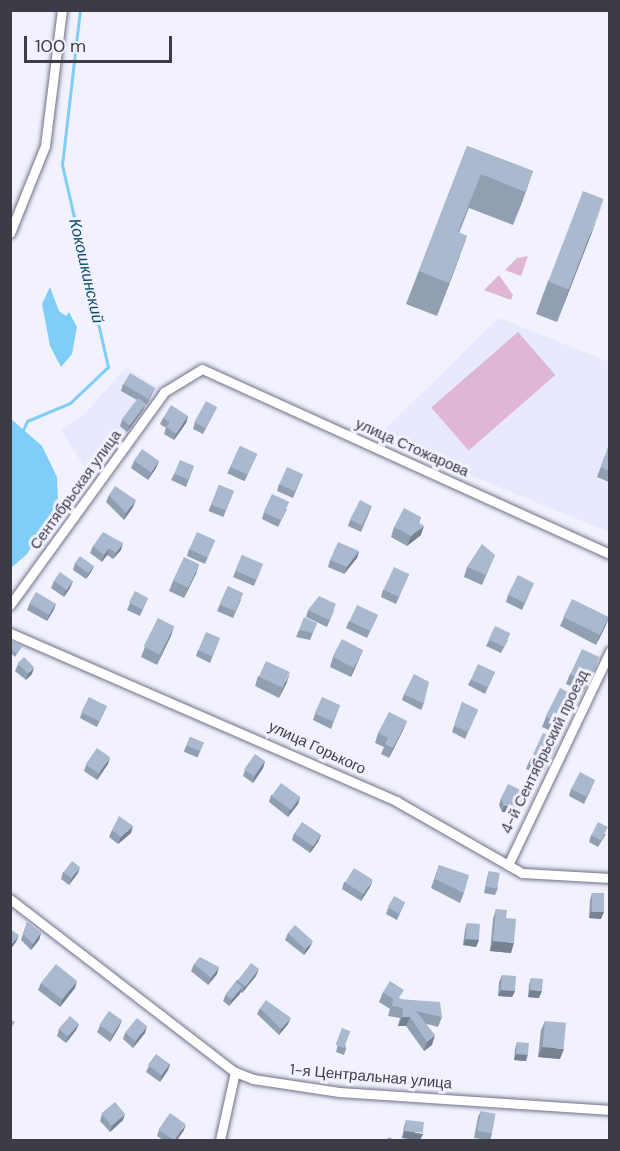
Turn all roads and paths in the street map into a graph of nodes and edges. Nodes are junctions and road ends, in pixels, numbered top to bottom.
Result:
1 (62, 10) edge
2 (10, 233) edge
3 (202, 369) joint
4 (609, 554) edge
5 (10, 605) edge
6 (10, 633) edge
7 (609, 651) edge
8 (508, 865) junction
9 (609, 878) edge
10 (10, 899) edge
11 (236, 1072) junction
12 (609, 1110) edge
13 (220, 1140) edge

1 - 2 street
3 - 4 street, улица Стожарова
3 - 5 street, Сентябрьская улица
6 - 8 street, улица Горького
7 - 8 street, 4-й Сентябрьский проезд
8 - 9 street, улица Горького
10 - 11 street, 1-я Центральная улица
11 - 12 street, 1-я Центральная улица
11 - 13 street

